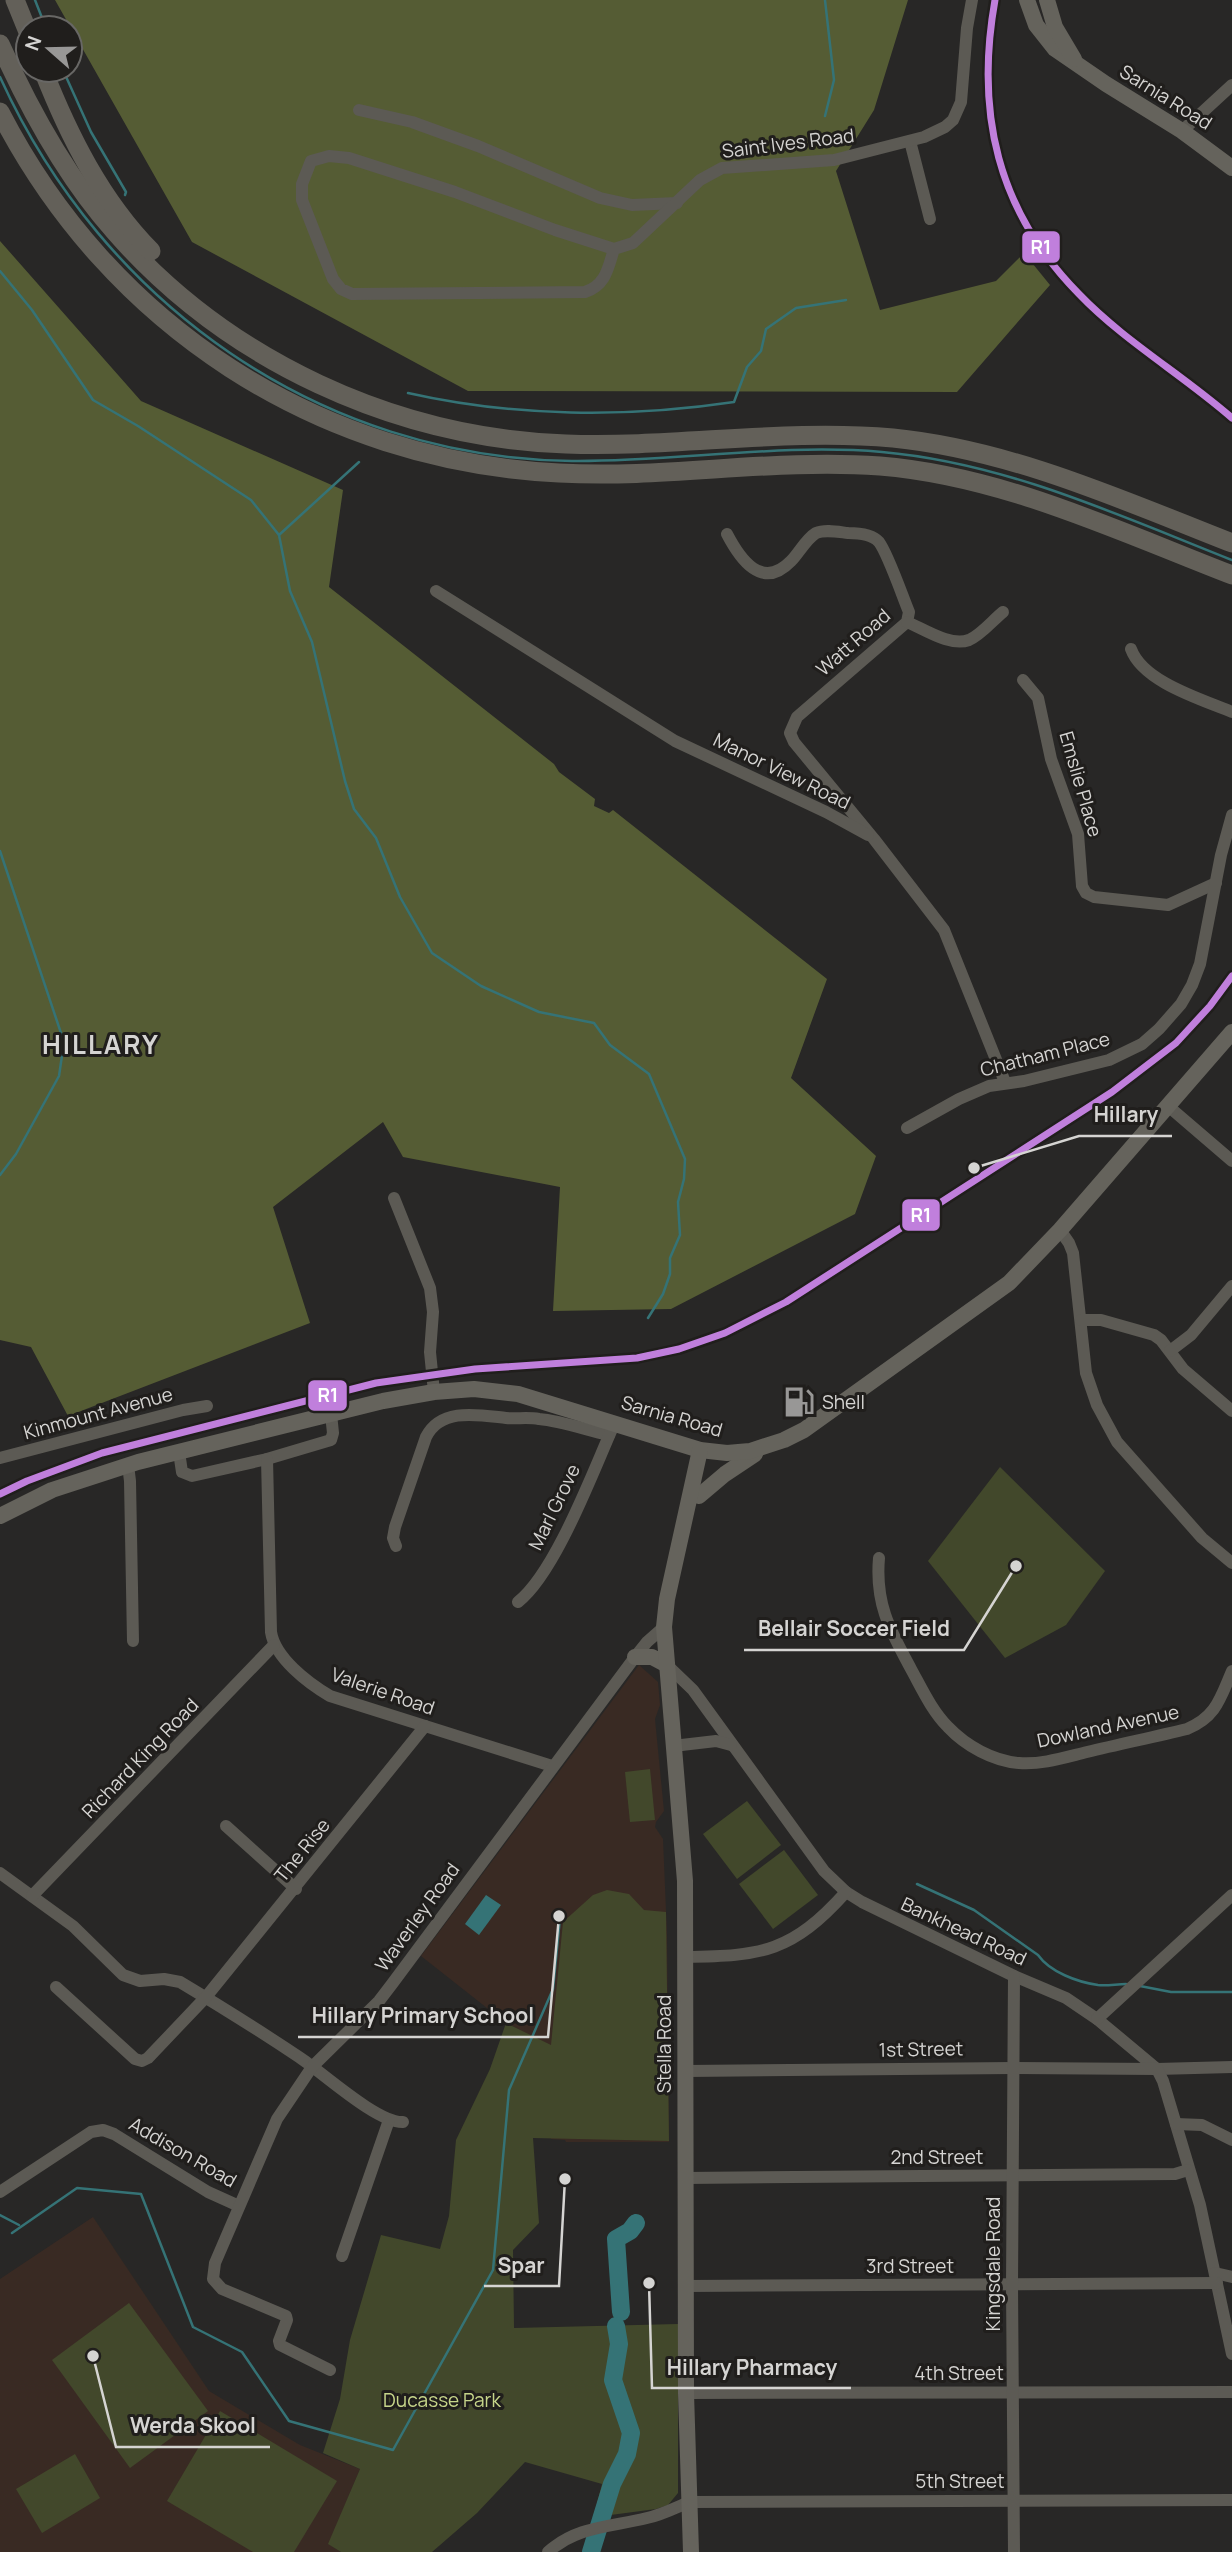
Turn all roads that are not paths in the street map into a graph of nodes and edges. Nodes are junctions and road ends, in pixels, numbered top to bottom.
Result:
1 (972, 0) edge
2 (1038, 1) edge
3 (0, 44) edge
4 (49, 84) edge
5 (1232, 85) edge
6 (359, 110) dead end
7 (0, 112) edge
8 (1182, 131) junction
9 (910, 141) junction
10 (0, 142) edge
11 (1232, 167) edge
12 (677, 202) junction
13 (930, 219) dead end
14 (614, 249) junction
15 (145, 304) junction
16 (361, 403) junction
17 (727, 534) dead end
18 (1232, 543) edge
19 (1232, 575) edge
20 (436, 591) dead end
21 (1003, 612) dead end
22 (907, 622) junction
23 (1130, 649) dead end
24 (1023, 680) dead end
25 (1232, 712) edge
26 (1232, 815) edge
27 (874, 839) junction
28 (1216, 883) junction
29 (1232, 1032) edge
30 (1005, 1082) junction
31 (1168, 1106) junction
32 (907, 1128) dead end
33 (1232, 1161) edge
34 (394, 1198) dead end
35 (1060, 1230) junction
36 (1232, 1286) edge
37 (1081, 1320) junction
38 (1170, 1351) junction
39 (434, 1392) junction
40 (1230, 1405) edge
41 (207, 1406) dead end
42 (331, 1414) junction
43 (612, 1429) junction
44 (766, 1447) junction
45 (705, 1451) junction
46 (179, 1452) junction
47 (0, 1458) edge
48 (268, 1459) junction
49 (128, 1465) junction
50 (699, 1496) junction
51 (0, 1516) edge
52 (681, 1538) junction
53 (396, 1546) dead end
54 (879, 1558) dead end
55 (1232, 1563) edge
56 (518, 1602) dead end
57 (664, 1627) junction
58 (133, 1641) dead end
59 (274, 1645) junction
60 (635, 1657) junction
61 (667, 1665) junction
62 (1232, 1671) edge
63 (425, 1726) junction
64 (731, 1745) junction
65 (673, 1746) junction
66 (552, 1766) junction
67 (226, 1826) dead end
68 (0, 1873) edge
69 (296, 1889) junction
70 (846, 1892) junction
71 (1232, 1895) edge
72 (32, 1896) junction
73 (685, 1957) junction
74 (1014, 1976) junction
75 (57, 1987) dead end
76 (206, 1997) junction
77 (1097, 2019) junction
78 (312, 2067) junction
79 (1232, 2067) edge
80 (1013, 2068) junction
81 (1157, 2069) junction
82 (685, 2071) junction
83 (389, 2120) junction
84 (403, 2122) dead end
85 (1176, 2124) junction
86 (1232, 2140) edge
87 (1188, 2171) junction
88 (1013, 2176) junction
89 (685, 2178) junction
90 (0, 2192) edge
91 (239, 2206) junction
92 (342, 2256) dead end
93 (1232, 2277) edge
94 (1216, 2278) junction
95 (1012, 2285) junction
96 (687, 2286) junction
97 (1232, 2354) edge
98 (331, 2370) dead end
99 (1013, 2392) junction
100 (1232, 2392) edge
101 (687, 2393) junction
102 (1014, 2500) junction
103 (1232, 2500) edge
104 (689, 2502) junction
105 (548, 2552) edge
106 (691, 2552) edge
107 (1014, 2552) edge

1 - 9 street, Saint Ives Road
2 - 8 main road, Sarnia Road
3 - 16 highway
4 - 16 highway
5 - 8 street
6 - 12 street
7 - 15 highway
8 - 11 main road, Sarnia Road
9 - 12 street, Saint Ives Road
9 - 13 street
10 - 15 highway
12 - 14 street, Saint Ives Road
14 - 14 street
15 - 19 highway
16 - 18 highway
17 - 22 street, Watt Road
20 - 27 street, Manor View Road
21 - 22 street
22 - 27 street, Watt Road
23 - 25 street
24 - 28 street, Emslie Place
26 - 28 street, Chatham Place
27 - 30 street, Manor View Road
28 - 30 street, Chatham Place
29 - 31 main road, Sarnia Road
30 - 32 street, Chatham Place
31 - 33 street
31 - 35 main road, Sarnia Road
34 - 39 street
35 - 37 street
35 - 44 main road, Sarnia Road
36 - 38 street
37 - 38 street
37 - 55 street
38 - 40 street
39 - 42 main road, Sarnia Road
39 - 43 main road, Sarnia Road
41 - 47 street, Kinmount Avenue
42 - 46 main road, Sarnia Road
42 - 48 street
43 - 45 main road, Sarnia Road
43 - 53 street
43 - 56 street, Marl Grove
44 - 45 main road, Sarnia Road
44 - 50 main road
45 - 50 main road, Stella Road
45 - 52 main road, Stella Road
46 - 48 street
46 - 49 main road, Sarnia Road
48 - 59 street
49 - 51 main road, Sarnia Road
49 - 58 street
50 - 52 main road, Stella Road
52 - 57 main road, Stella Road
54 - 62 street, Dowland Avenue
57 - 60 street, Waverley Road
57 - 61 main road, Stella Road
59 - 63 street, Valerie Road
59 - 72 street, Richard King Road
60 - 61 main road
60 - 66 street, Waverley Road
61 - 64 street, Bankhead Road
61 - 65 main road, Stella Road
63 - 66 street, Valerie Road
63 - 69 street, The Rise
64 - 65 street
64 - 70 street, Bankhead Road
65 - 73 main road, Stella Road
66 - 78 street, Waverley Road
67 - 69 street
68 - 72 street
69 - 76 street, The Rise
70 - 73 street
70 - 74 street, Bankhead Road
71 - 77 street
72 - 76 street
73 - 82 main road, Stella Road
74 - 77 street, Bankhead Road
74 - 80 street, Kingsdale Road
75 - 76 street, The Rise
76 - 78 street
77 - 81 street, Bankhead Road
78 - 83 street
78 - 91 street, Waverley Road
79 - 81 street
80 - 81 street, 1st Street
80 - 82 street, 1st Street
80 - 88 street, Kingsdale Road
81 - 85 street
82 - 89 main road, Stella Road
83 - 84 street
83 - 92 street
85 - 86 street
85 - 87 street
87 - 88 street, 2nd Street
87 - 94 street
88 - 89 street, 2nd Street
88 - 95 street, Kingsdale Road
89 - 96 main road, Stella Road
90 - 91 street, Addison Road
91 - 98 street, Waverley Road
93 - 94 street, 3rd Street
94 - 95 street, 3rd Street
94 - 97 street
95 - 96 street, 3rd Street
95 - 99 street, Kingsdale Road
96 - 101 main road, Stella Road
99 - 100 street, 4th Street
99 - 101 street, 4th Street
99 - 102 street, Kingsdale Road
101 - 104 main road, Stella Road
102 - 103 street, 5th Street
102 - 104 street, 5th Street
102 - 107 street, Kingsdale Road
104 - 105 street
104 - 106 main road, Stella Road

